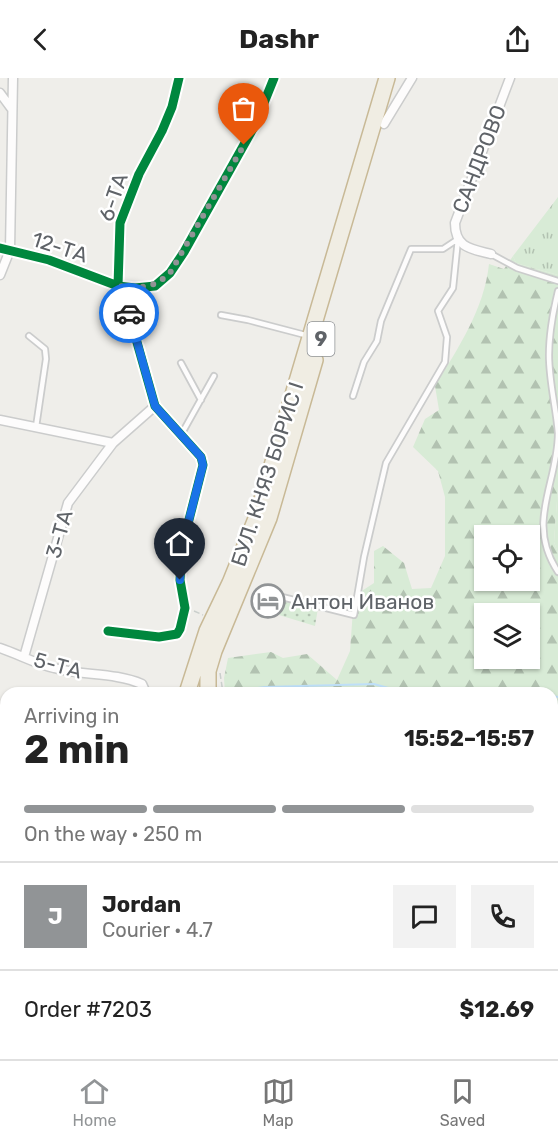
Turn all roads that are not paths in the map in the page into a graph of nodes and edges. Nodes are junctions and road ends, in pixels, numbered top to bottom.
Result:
1 (13, 78) edge
2 (179, 78) edge
3 (274, 78) edge
4 (387, 78) edge
5 (398, 78) edge
6 (412, 78) edge
7 (510, 78) edge
8 (0, 93) edge
9 (11, 108) junction
10 (384, 124) junction
11 (458, 240) junction
12 (0, 248) edge
13 (10, 250) junction
14 (491, 254) joint
15 (0, 275) edge
16 (558, 281) edge
17 (118, 286) junction
18 (558, 291) edge
19 (221, 315) dead end
20 (28, 336) dead end
21 (312, 337) junction
22 (181, 363) dead end
23 (214, 376) dead end
24 (353, 396) dead end
25 (201, 399) junction
26 (155, 406) junction
27 (0, 420) edge
28 (36, 427) junction
29 (181, 435) junction
30 (112, 443) junction
31 (558, 572) edge
32 (282, 597) dead end
33 (108, 631) dead end
34 (0, 648) edge
35 (24, 657) junction
36 (143, 687) edge
37 (190, 687) edge
38 (208, 687) edge

1 - 9 street
2 - 17 street, 6-ТА
3 - 17 street, 12-ТА
4 - 21 highway, БУЛ. КНЯЗ БОРИС I / 9
5 - 10 highway, БУЛ. КНЯЗ БОРИС I / 9
6 - 10 street
7 - 11 street, САНДРОВО
8 - 9 street
9 - 13 street
10 - 38 highway, БУЛ. КНЯЗ БОРИС I / 9
11 - 14 street, САНДРОВО
11 - 24 lane
11 - 32 lane
12 - 13 street, 12-ТА
13 - 15 street
13 - 17 street, 12-ТА
14 - 16 lane
17 - 26 street, 6-ТА
18 - 31 lane
19 - 21 lane
20 - 28 lane
21 - 37 highway, БУЛ. КНЯЗ БОРИС I / 9
22 - 25 lane
23 - 25 lane
25 - 29 lane
26 - 29 street, 6-ТА
26 - 30 street, 3-ТА
27 - 28 street
28 - 30 street
29 - 33 street, 6-ТА
30 - 35 street, 3-ТА
34 - 35 street, 5-ТА
35 - 36 street, 5-ТА

